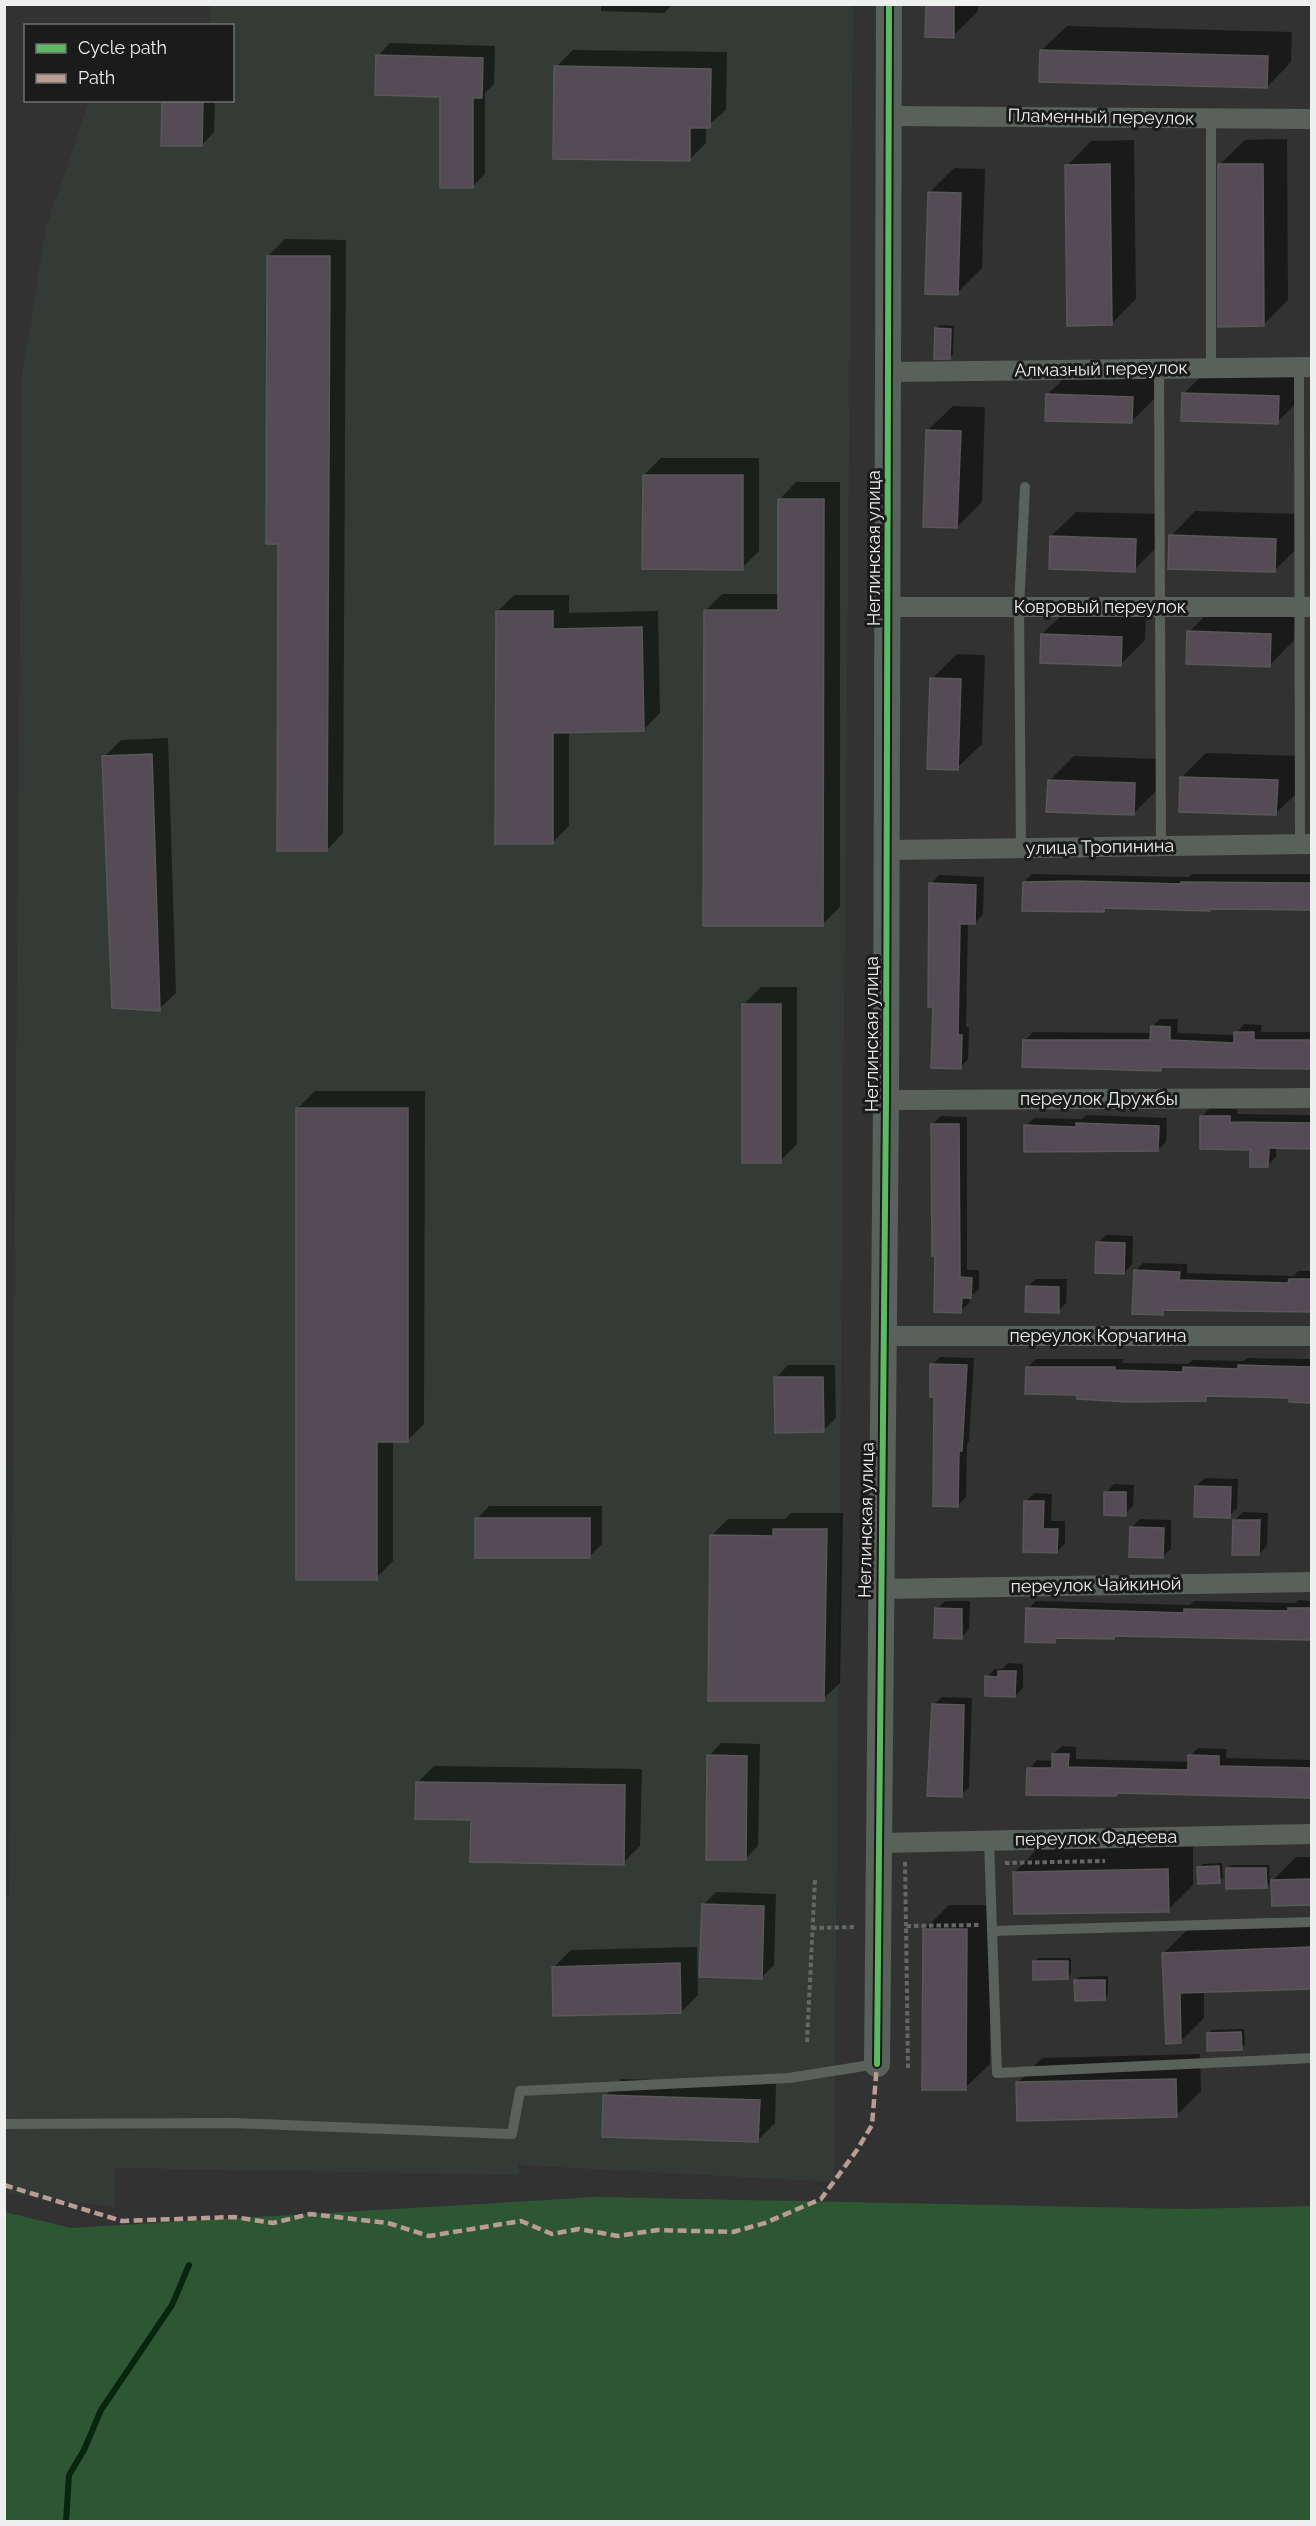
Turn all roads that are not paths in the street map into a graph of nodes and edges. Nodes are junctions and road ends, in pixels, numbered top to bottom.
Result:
1 (889, 4) edge
2 (890, 116) junction
3 (1211, 118) junction
4 (1311, 119) edge
5 (1305, 367) edge
6 (1211, 368) junction
7 (1159, 369) junction
8 (890, 372) junction
9 (1025, 487) dead end
10 (1161, 606) junction
11 (888, 607) junction
12 (1019, 607) junction
13 (1306, 607) edge
14 (1306, 844) edge
15 (1161, 846) junction
16 (1021, 849) junction
17 (888, 850) junction
18 (1311, 1098) edge
19 (886, 1100) junction
20 (884, 1336) junction
21 (1311, 1336) edge
22 (1311, 1582) edge
23 (880, 1589) junction
24 (1311, 1834) edge
25 (988, 1840) junction
26 (880, 1843) junction
27 (1311, 1922) edge
28 (992, 1928) junction
29 (1311, 2058) edge
30 (877, 2064) joint
31 (4, 2124) edge

1 - 2 street, Неглинская улица
2 - 3 street, Пламенный переулок
2 - 8 street, Неглинская улица
3 - 4 street, Пламенный переулок
3 - 6 lane
5 - 6 street, Алмазный переулок
5 - 13 lane
6 - 7 street, Алмазный переулок
7 - 8 street, Алмазный переулок
7 - 10 lane
8 - 11 street, Неглинская улица
9 - 12 lane
10 - 12 street, Ковровый переулок
10 - 13 street, Ковровый переулок
10 - 15 lane
11 - 12 street, Ковровый переулок
11 - 17 street, Неглинская улица
12 - 16 lane
13 - 14 lane
14 - 15 street, улица Тропинина
15 - 16 street, улица Тропинина
16 - 17 street, улица Тропинина
17 - 19 street, Неглинская улица
18 - 19 street, переулок Дружбы
19 - 20 street, Неглинская улица
20 - 21 street, переулок Корчагина
20 - 23 street, Неглинская улица
22 - 23 street, переулок Чайкиной
23 - 26 street, Неглинская улица
24 - 25 street, переулок Фадеева
25 - 26 street, переулок Фадеева
25 - 28 lane
26 - 30 street, Неглинская улица
27 - 28 lane
28 - 29 lane
30 - 31 lane

